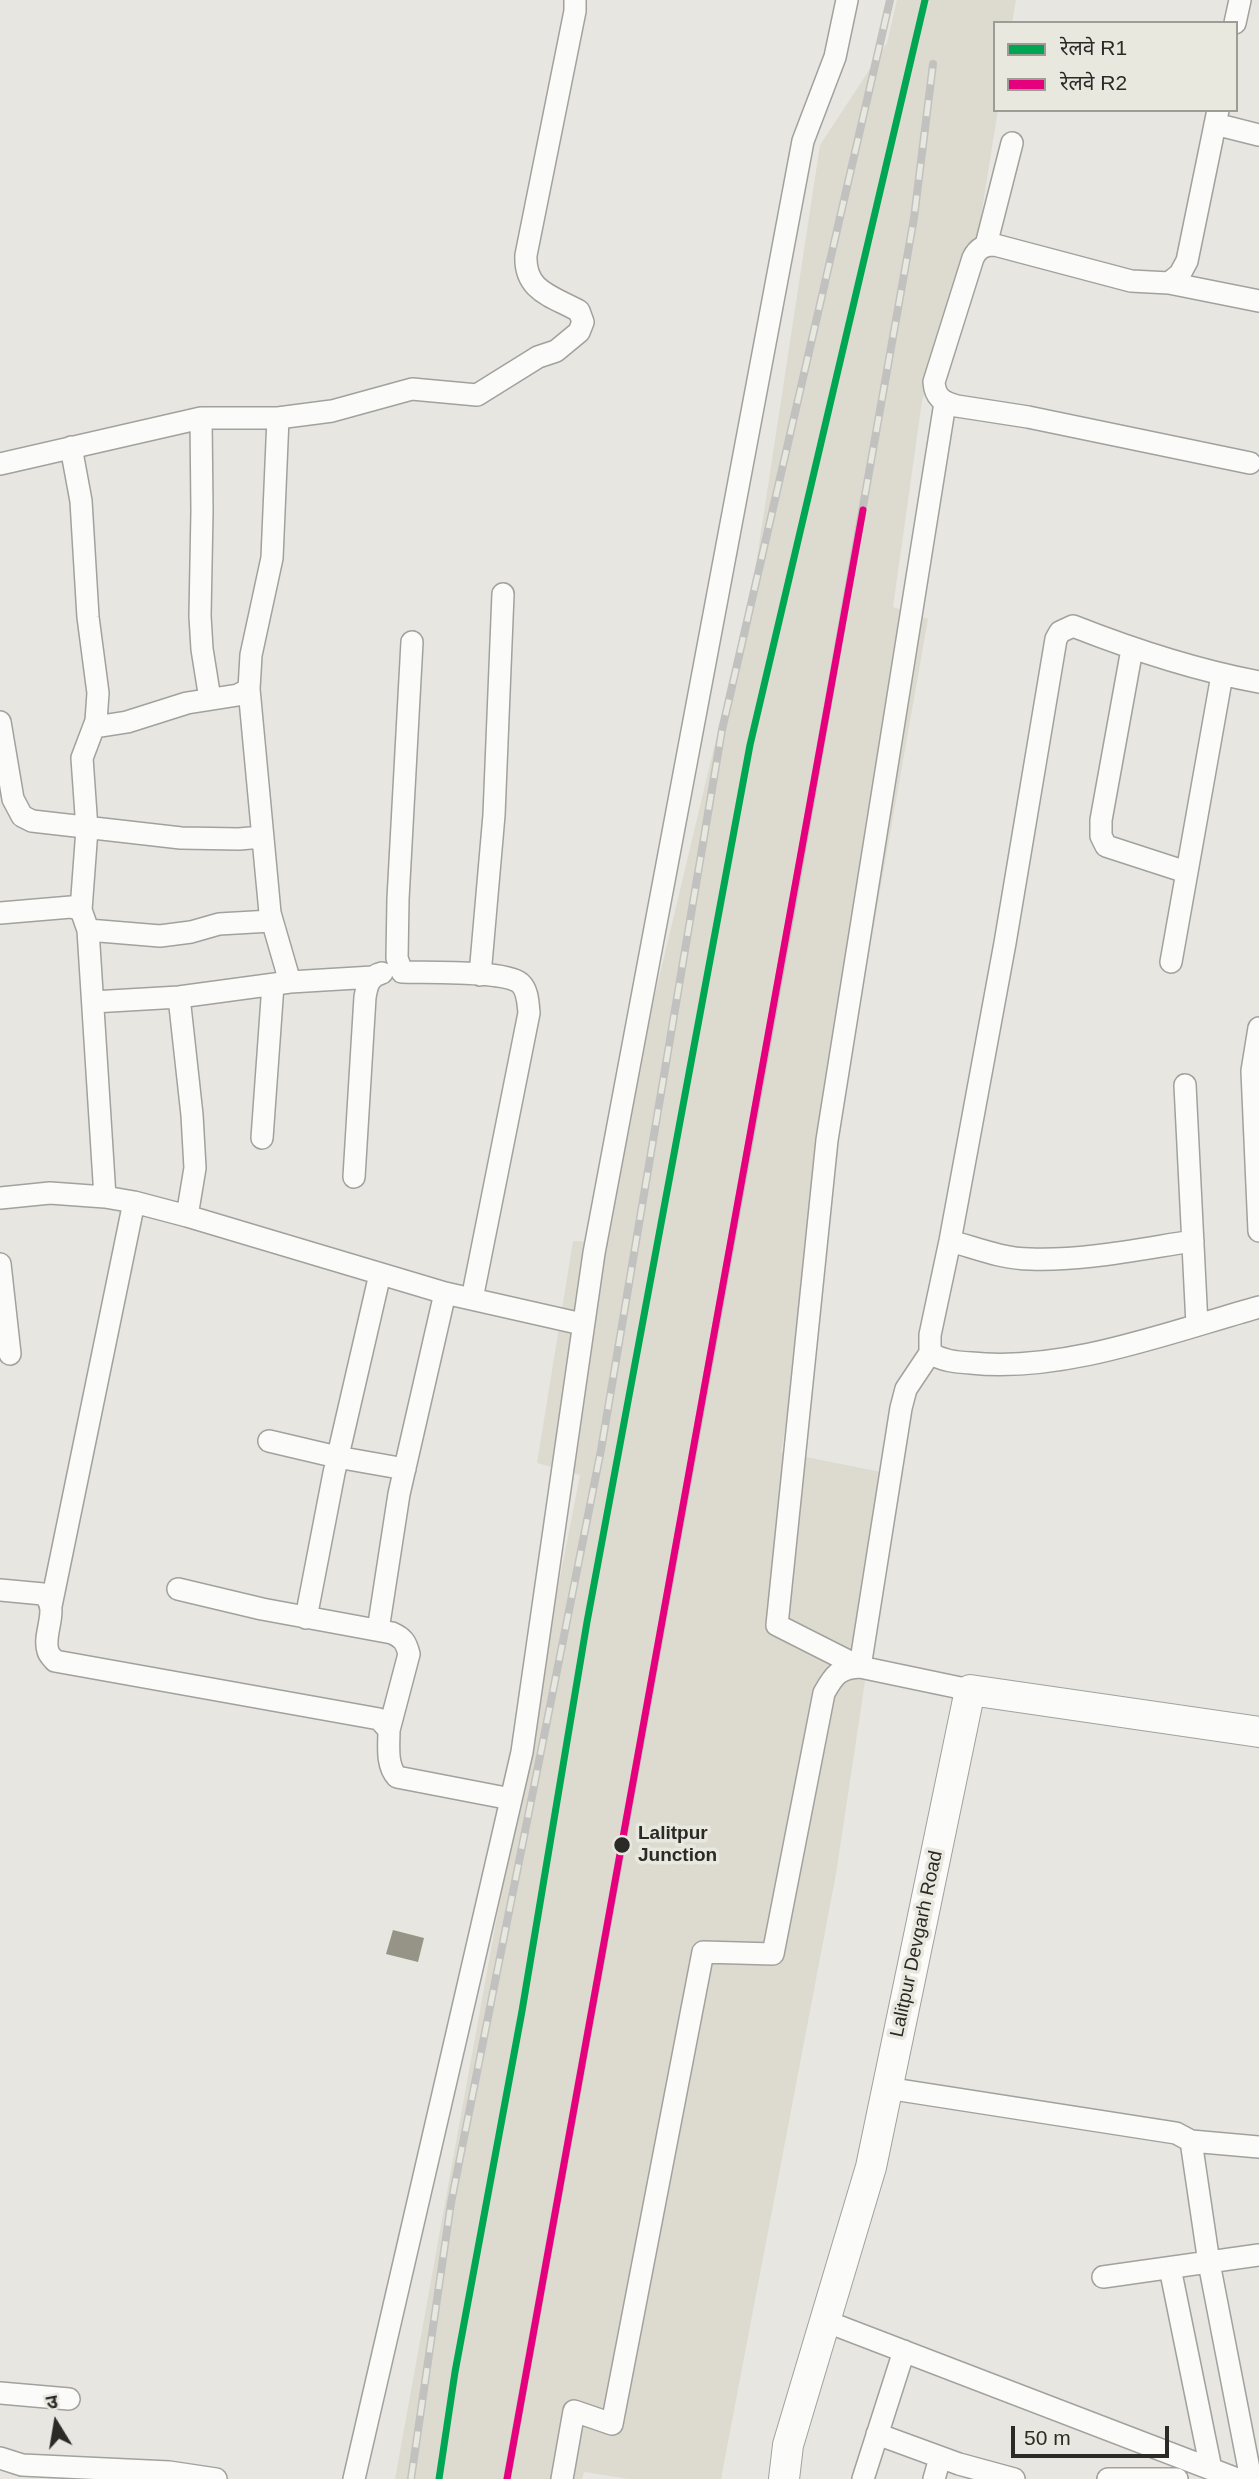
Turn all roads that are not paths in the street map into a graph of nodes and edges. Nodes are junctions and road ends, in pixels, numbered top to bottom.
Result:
1 (575, 0) edge
2 (847, 0) edge
3 (1240, 0) edge
4 (1235, 21) edge
5 (1216, 117) edge
6 (1259, 135) edge
7 (1012, 143) dead end
8 (986, 245) junction
9 (1169, 283) junction
10 (1259, 301) edge
11 (945, 403) junction
12 (201, 418) junction
13 (278, 418) junction
14 (71, 447) junction
15 (1250, 463) dead end
16 (0, 464) edge
17 (503, 594) dead end
18 (412, 642) dead end
19 (1132, 649) junction
20 (1222, 675) junction
21 (1259, 682) edge
22 (249, 689) junction
23 (210, 699) junction
24 (0, 722) edge
25 (94, 727) junction
26 (8, 810) edge
27 (87, 829) junction
28 (262, 837) junction
29 (1186, 872) junction
30 (81, 910) junction
31 (0, 913) edge
32 (271, 922) junction
33 (88, 930) junction
34 (1171, 962) dead end
35 (401, 972) junction
36 (480, 975) junction
37 (373, 977) junction
38 (282, 984) junction
39 (179, 997) junction
40 (93, 1002) junction
41 (1259, 1028) edge
42 (1185, 1085) dead end
43 (262, 1138) dead end
44 (355, 1177) dead end
45 (105, 1197) junction
46 (0, 1198) edge
47 (134, 1202) junction
48 (187, 1216) junction
49 (1259, 1231) edge
50 (950, 1241) junction
51 (1193, 1241) junction
52 (0, 1264) edge
53 (380, 1274) junction
54 (445, 1293) junction
55 (472, 1299) junction
56 (1259, 1307) edge
57 (582, 1324) junction
58 (1198, 1325) junction
59 (930, 1353) junction
60 (10, 1354) dead end
61 (269, 1441) dead end
62 (337, 1457) junction
63 (405, 1469) junction
64 (178, 1589) dead end
65 (0, 1590) edge
66 (51, 1606) junction
67 (306, 1618) junction
68 (378, 1630) junction
69 (860, 1667) junction
70 (970, 1690) junction
71 (389, 1730) junction
72 (1259, 1732) edge
73 (511, 1800) junction
74 (887, 2088) junction
75 (1191, 2141) junction
76 (1259, 2147) edge
77 (1259, 2255) edge
78 (1209, 2263) junction
79 (1170, 2268) junction
80 (1103, 2277) dead end
81 (825, 2320) junction
82 (904, 2351) junction
83 (0, 2393) edge
84 (69, 2399) dead end
85 (877, 2434) junction
86 (0, 2458) edge
87 (940, 2458) junction
88 (1222, 2475) edge
89 (216, 2479) edge
90 (354, 2479) edge
91 (562, 2479) edge
92 (784, 2479) edge
93 (863, 2479) edge
94 (934, 2479) edge
95 (1014, 2479) edge
96 (1108, 2479) edge
97 (1177, 2479) edge
98 (1251, 2479) edge

1 - 13 street
2 - 57 street
3 - 4 street
5 - 6 street
5 - 9 street
7 - 8 street
8 - 9 street
8 - 11 street
9 - 10 street
11 - 15 street
11 - 69 street
12 - 13 street
12 - 14 street
12 - 23 street
13 - 22 street
14 - 16 street
14 - 25 street
17 - 36 street
18 - 35 street
19 - 20 street
19 - 29 street
19 - 50 street
20 - 21 street
20 - 29 street
22 - 23 street
22 - 28 street
23 - 25 street
24 - 26 street
25 - 27 street
26 - 27 street
27 - 28 street
27 - 30 street
28 - 32 street
29 - 34 street
30 - 31 street
30 - 33 street
32 - 33 street
32 - 38 street
33 - 40 street
35 - 36 street
35 - 37 street
36 - 55 street
37 - 38 street
37 - 44 street
38 - 39 street
38 - 43 street
39 - 40 street
39 - 48 street
40 - 45 street
41 - 49 street
42 - 51 street
45 - 46 street
45 - 47 street
47 - 48 street
47 - 66 street
48 - 53 street
50 - 51 street
50 - 59 street
51 - 58 street
52 - 60 street
53 - 54 street
53 - 62 street
54 - 55 street
54 - 63 street
55 - 57 street
56 - 58 street
57 - 73 street
58 - 59 street
59 - 69 street
61 - 62 street
62 - 63 street
62 - 67 street
63 - 68 street
64 - 67 street
65 - 66 street
66 - 71 street
67 - 68 street
68 - 71 street
69 - 70 street
69 - 91 street
70 - 72 main road
70 - 74 main road, Lalitpur Devgarh Road
71 - 73 street
73 - 90 street
74 - 75 street
74 - 81 main road, Lalitpur Devgarh Road
75 - 76 street
75 - 78 street
77 - 78 street
78 - 79 street
78 - 98 street
79 - 80 street
79 - 88 street
81 - 82 street
81 - 92 main road, Lalitpur Devgarh Road
82 - 85 street
82 - 88 street
83 - 84 street
85 - 87 street
85 - 93 street
86 - 89 street
87 - 94 street
87 - 95 street
96 - 97 street

